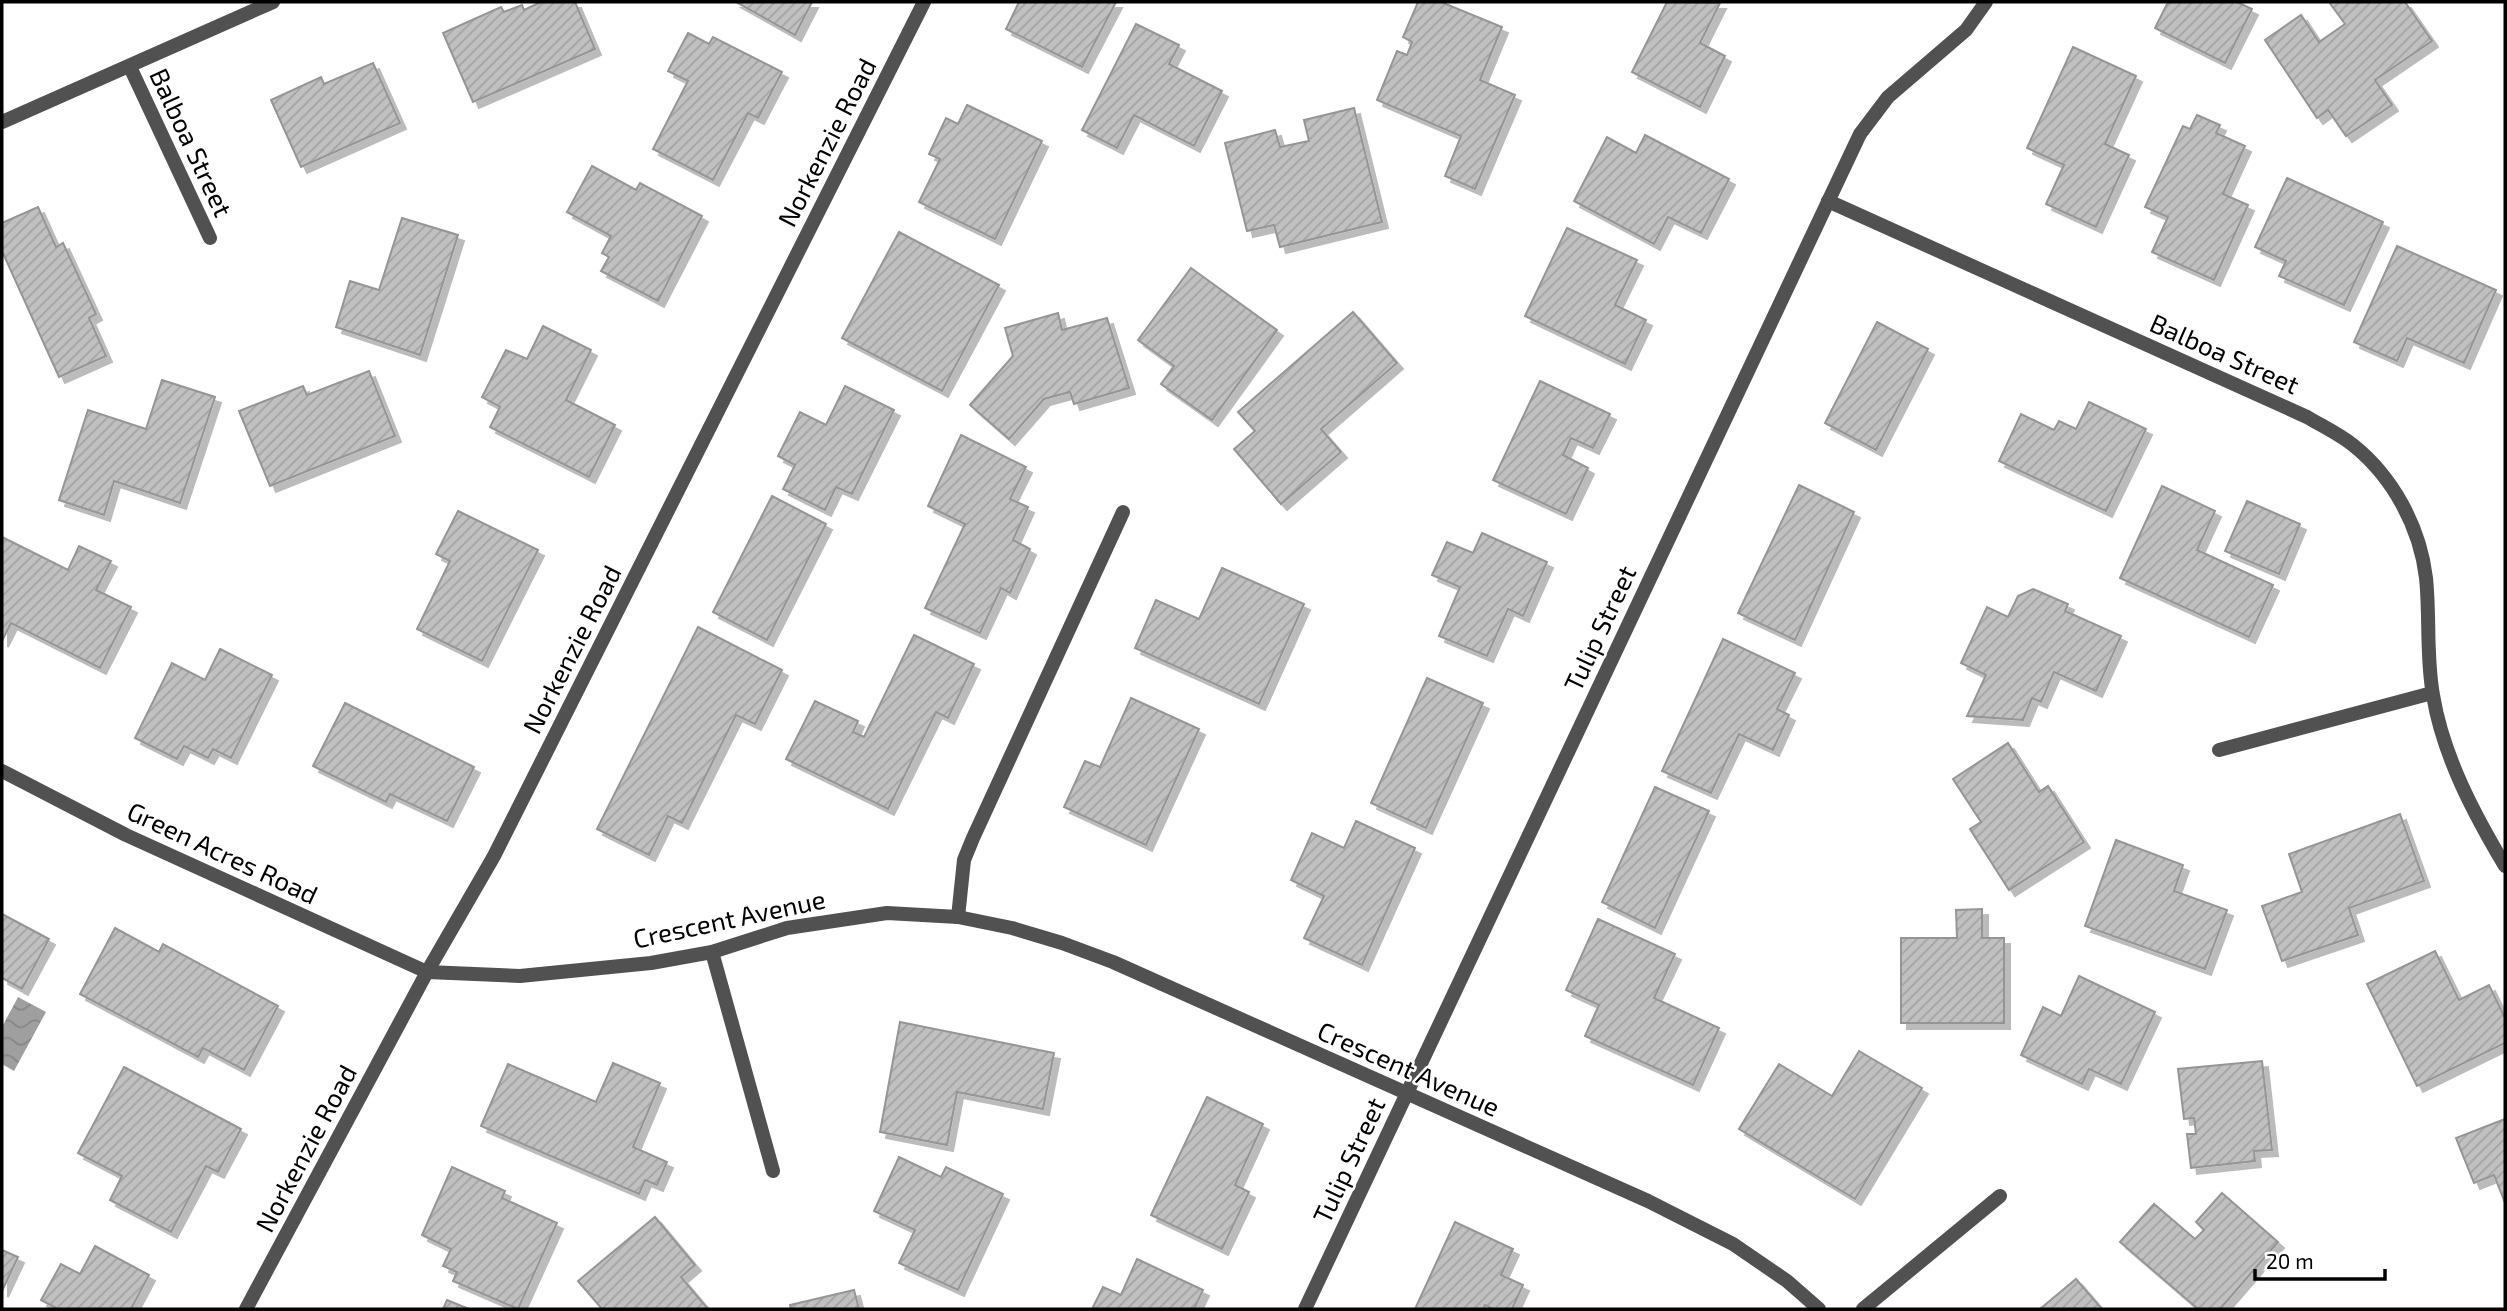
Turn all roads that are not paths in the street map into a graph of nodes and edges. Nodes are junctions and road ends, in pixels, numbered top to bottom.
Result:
1 (273, 2) edge
2 (924, 2) edge
3 (1986, 2) edge
4 (130, 67) junction
5 (2, 122) edge
6 (1828, 201) junction
7 (210, 238) dead end
8 (1123, 512) dead end
9 (2432, 693) junction
10 (2220, 750) dead end
11 (2, 771) edge
12 (2505, 866) edge
13 (958, 917) junction
14 (712, 952) junction
15 (427, 972) junction
16 (1406, 1094) junction
17 (773, 1171) dead end
18 (2000, 1196) dead end
19 (246, 1309) edge
20 (1306, 1309) edge
21 (1819, 1309) edge
22 (1863, 1309) edge

1 - 4 street, Balboa Street
2 - 15 street, Norkenzie Road
3 - 6 street, Tulip Street
4 - 5 street, Balboa Street
4 - 7 street, Balboa Street
6 - 9 street, Balboa Street
6 - 16 street, Tulip Street
8 - 13 street
9 - 10 street
9 - 12 street, Balboa Street
11 - 15 street, Green Acres Road
13 - 14 street, Crescent Avenue
13 - 16 street, Crescent Avenue
14 - 15 street, Crescent Avenue
14 - 17 street
15 - 19 street, Norkenzie Road
16 - 20 street, Tulip Street
16 - 21 street, Crescent Avenue
18 - 22 street

